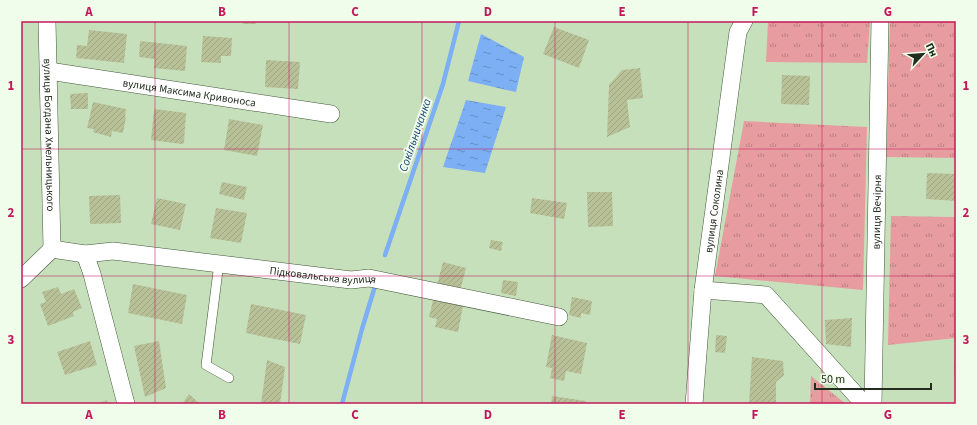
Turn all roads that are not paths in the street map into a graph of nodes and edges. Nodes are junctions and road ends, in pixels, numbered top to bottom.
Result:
1 (47, 21) edge
2 (744, 21) edge
3 (880, 21) edge
4 (49, 71) junction
5 (331, 114) dead end
6 (52, 249) junction
7 (85, 254) junction
8 (219, 263) junction
9 (21, 279) edge
10 (703, 290) junction
11 (559, 317) dead end
12 (229, 378) dead end
13 (126, 404) edge
14 (694, 404) edge
15 (864, 404) edge
16 (873, 404) edge

1 - 4 street, вулиця Богдана Хмельницького
2 - 10 street, вулиця Соколина
3 - 16 street, вулиця Вечірня
4 - 5 street, вулиця Максима Кривоноса
4 - 6 street, вулиця Богдана Хмельницького
6 - 7 street, Підковальська вулиця
6 - 9 street
7 - 8 street, Підковальська вулиця
7 - 13 street
8 - 11 street, Підковальська вулиця
8 - 12 lane
10 - 14 street, вулиця Соколина
10 - 15 street

